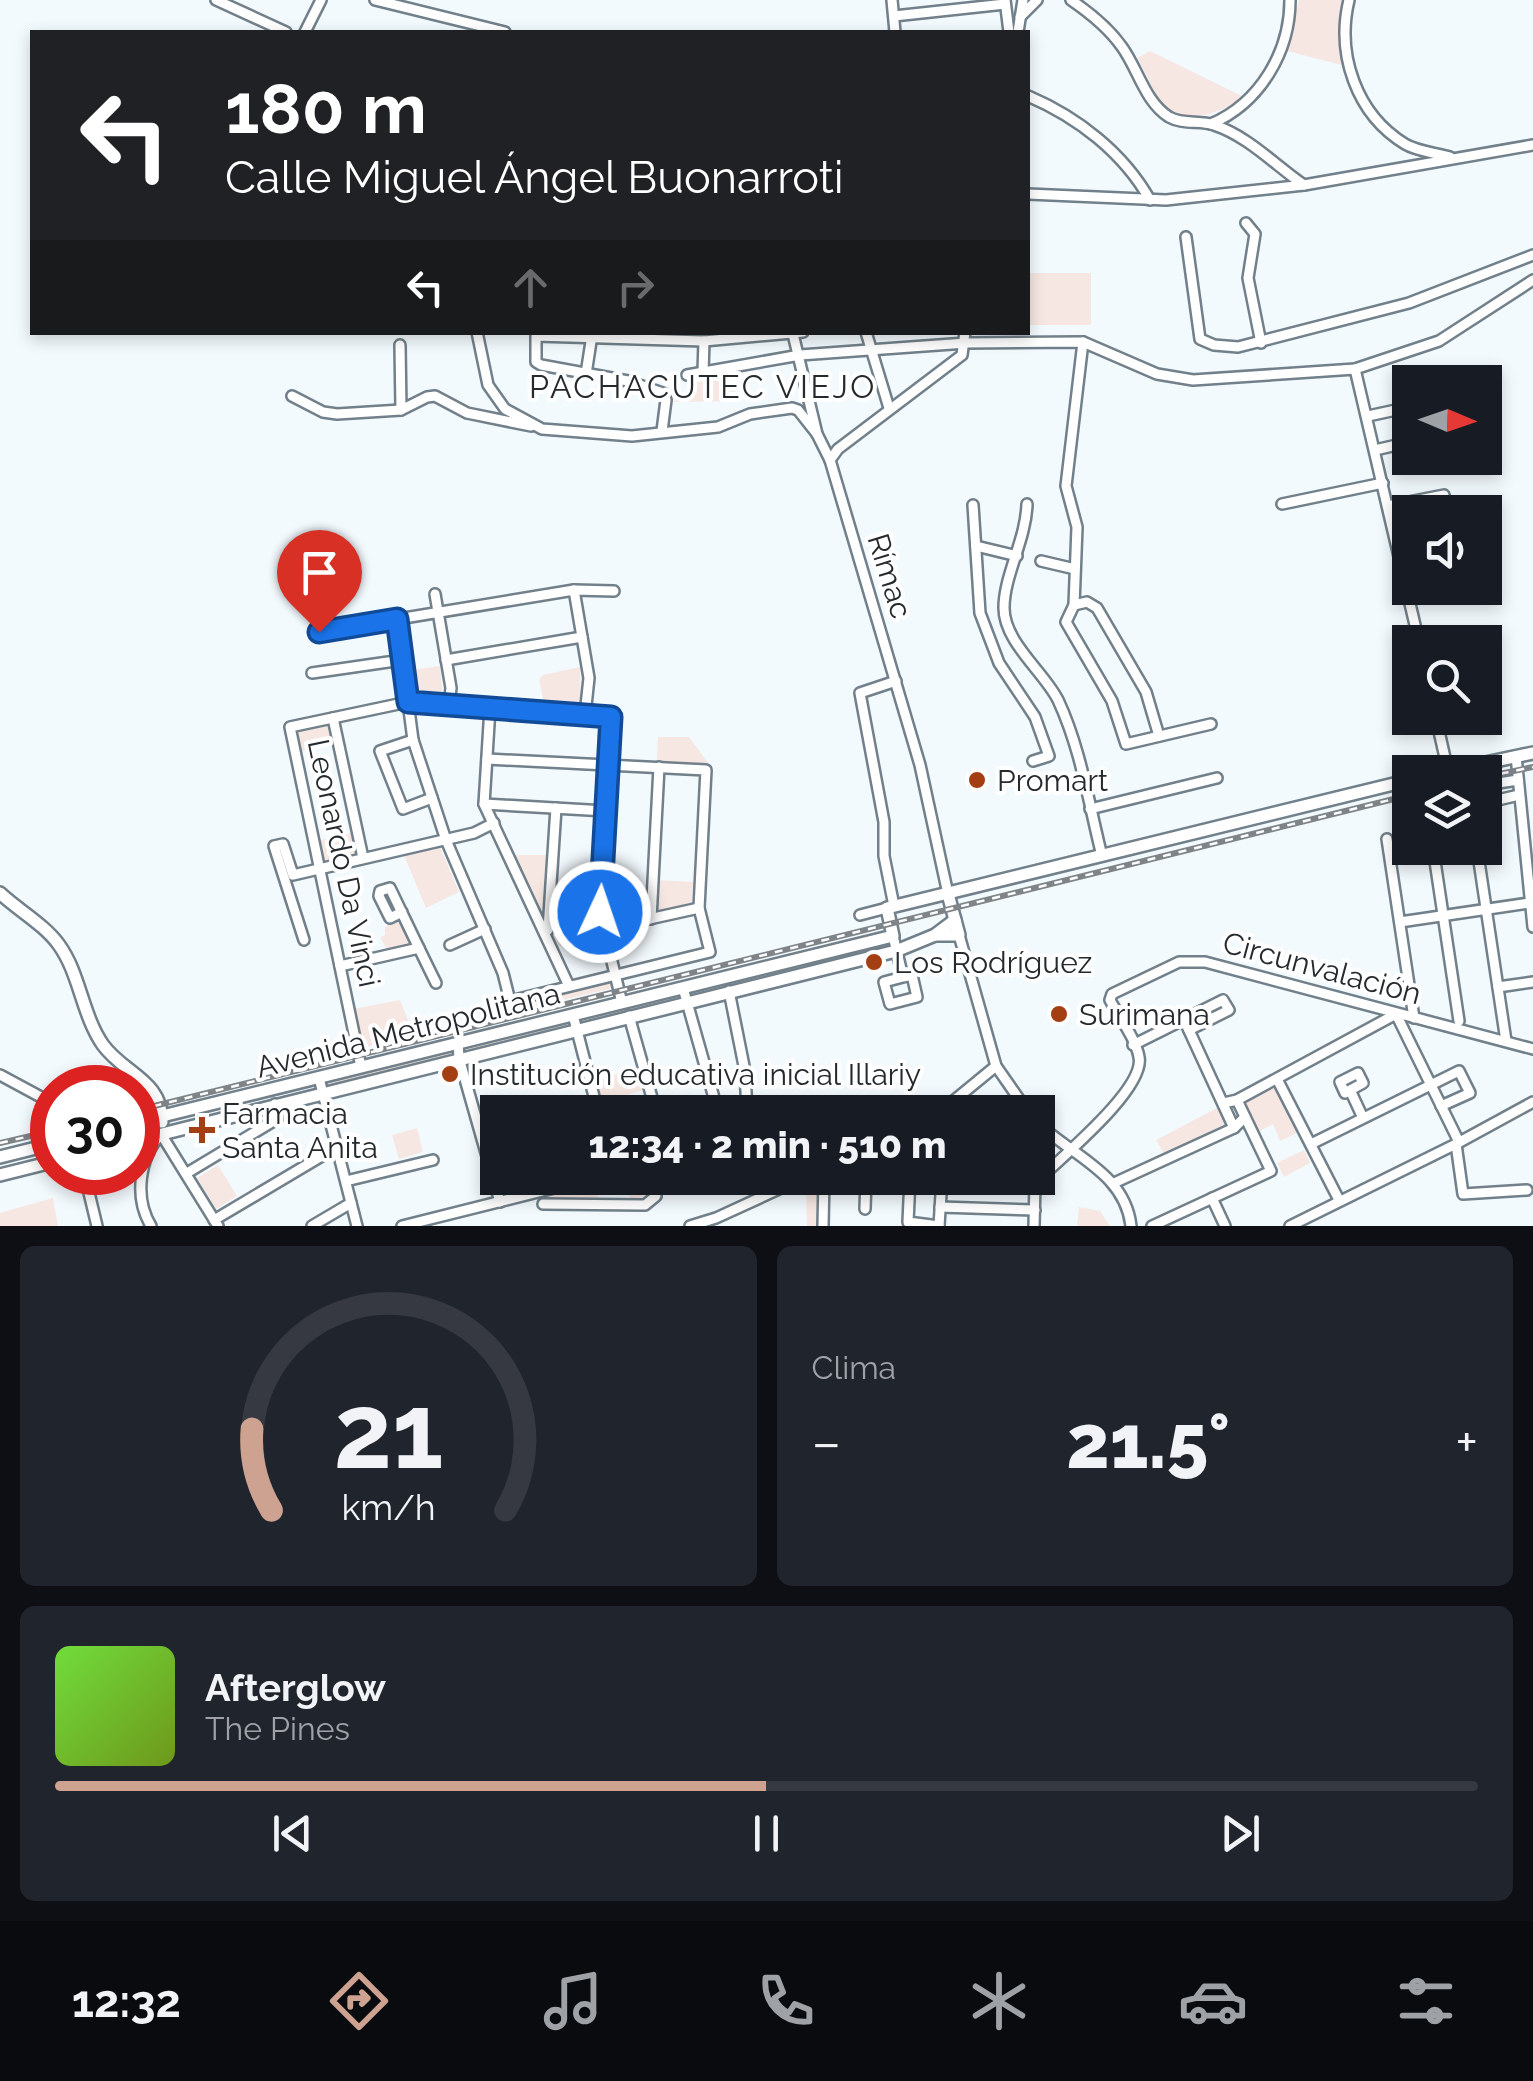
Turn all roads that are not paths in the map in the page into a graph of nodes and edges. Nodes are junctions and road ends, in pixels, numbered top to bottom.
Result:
1 (216, 0) edge
2 (322, 0) edge
3 (375, 0) edge
4 (892, 0) edge
5 (1023, 0) edge
6 (1037, 0) edge
7 (1070, 0) edge
8 (1290, 0) edge
9 (1349, 0) edge
10 (1005, 2) edge
11 (894, 16) junction
12 (1020, 16) junction
13 (282, 30) edge
14 (306, 30) edge
15 (497, 30) edge
16 (896, 30) edge
17 (1009, 30) edge
18 (1018, 30) edge
19 (1030, 97) edge
20 (1235, 111) junction
21 (1211, 124) junction
22 (1234, 134) junction
23 (1407, 146) junction
24 (1533, 146) edge
25 (1459, 159) junction
26 (1399, 168) junction
27 (1304, 185) junction
28 (1030, 194) edge
29 (1150, 200) junction
30 (1246, 223) dead end
31 (1186, 237) dead end
32 (1533, 255) edge
33 (1533, 280) edge
34 (478, 335) edge
35 (592, 335) edge
36 (794, 335) edge
37 (867, 335) edge
38 (924, 335) edge
39 (750, 336) edge
40 (966, 338) edge
41 (704, 342) junction
42 (1083, 342) junction
43 (1261, 343) junction
44 (400, 345) dead end
45 (925, 346) junction
46 (871, 350) junction
47 (800, 355) junction
48 (1355, 369) junction
49 (704, 372) junction
50 (586, 374) junction
51 (686, 375) dead end
52 (292, 396) dead end
53 (889, 408) junction
54 (400, 410) junction
55 (1392, 411) edge
56 (1368, 416) junction
57 (539, 427) junction
58 (662, 431) junction
59 (817, 434) junction
60 (1392, 446) edge
61 (1376, 450) junction
62 (830, 460) junction
63 (1383, 483) junction
64 (1027, 504) dead end
65 (1282, 504) dead end
66 (973, 505) dead end
67 (1392, 505) edge
68 (1388, 506) junction
69 (1392, 519) edge
70 (976, 546) junction
71 (1016, 556) junction
72 (1041, 561) dead end
73 (1075, 569) junction
74 (574, 590) junction
75 (614, 591) dead end
76 (435, 594) dead end
77 (1074, 604) junction
78 (438, 612) junction
79 (397, 619) junction
80 (319, 632) dead end
81 (582, 637) junction
82 (1018, 646) junction
83 (402, 660) junction
84 (446, 660) junction
85 (999, 663) junction
86 (312, 672) dead end
87 (896, 681) junction
88 (408, 702) junction
89 (449, 705) junction
90 (490, 708) junction
91 (586, 715) junction
92 (333, 718) junction
93 (1211, 724) dead end
94 (1160, 736) junction
95 (413, 740) junction
96 (1533, 753) edge
97 (1516, 756) junction
98 (487, 759) junction
99 (1502, 759) edge
100 (1033, 761) dead end
101 (608, 765) junction
102 (659, 768) junction
103 (1217, 778) dead end
104 (1518, 780) junction
105 (1502, 783) edge
106 (1392, 784) edge
107 (1519, 796) junction
108 (432, 798) junction
109 (1502, 800) edge
110 (484, 804) junction
111 (556, 808) junction
112 (606, 810) junction
113 (1090, 810) junction
114 (494, 823) junction
115 (1387, 839) dead end
116 (446, 840) junction
117 (1102, 856) junction
118 (363, 858) junction
119 (1436, 865) edge
120 (1480, 865) edge
121 (319, 868) junction
122 (0, 893) edge
123 (948, 894) junction
124 (1529, 902) junction
125 (890, 907) junction
126 (699, 908) junction
127 (1486, 909) junction
128 (402, 912) dead end
129 (860, 915) dead end
130 (1443, 915) junction
131 (651, 918) junction
132 (955, 920) junction
133 (1400, 922) junction
134 (1533, 927) edge
135 (604, 929) junction
136 (484, 930) junction
137 (548, 935) junction
138 (935, 935) junction
139 (959, 935) junction
140 (893, 936) junction
141 (304, 940) dead end
142 (450, 945) dead end
143 (419, 948) junction
144 (896, 951) junction
145 (340, 966) junction
146 (616, 975) junction
147 (903, 977) dead end
148 (1533, 982) edge
149 (436, 983) dead end
150 (570, 986) junction
151 (1498, 987) junction
152 (683, 988) junction
153 (729, 991) junction
154 (685, 1002) junction
155 (622, 1003) junction
156 (1396, 1014) junction
157 (573, 1015) junction
158 (629, 1016) junction
159 (1414, 1018) junction
160 (1184, 1019) junction
161 (1459, 1022) dead end
162 (574, 1030) junction
163 (1189, 1030) junction
164 (1506, 1041) junction
165 (458, 1043) junction
166 (1133, 1045) junction
167 (1533, 1049) edge
168 (460, 1058) junction
169 (996, 1066) junction
170 (362, 1067) junction
171 (0, 1075) edge
172 (319, 1078) junction
173 (1278, 1079) junction
174 (1430, 1084) junction
175 (1350, 1090) dead end
176 (30, 1091) edge
177 (320, 1092) junction
178 (593, 1095) edge
179 (651, 1095) edge
180 (713, 1095) edge
181 (746, 1095) edge
182 (962, 1095) edge
183 (1016, 1095) edge
184 (1238, 1100) junction
185 (1533, 1102) edge
186 (1224, 1103) junction
187 (275, 1104) junction
188 (1441, 1106) junction
189 (162, 1116) junction
190 (1246, 1117) junction
191 (1363, 1118) junction
192 (1234, 1128) junction
193 (161, 1134) junction
194 (1055, 1138) edge
195 (1458, 1143) junction
196 (1311, 1144) junction
197 (337, 1147) junction
198 (30, 1149) edge
199 (1068, 1150) junction
200 (0, 1156) edge
201 (433, 1160) dead end
202 (30, 1168) edge
203 (187, 1172) junction
204 (0, 1176) edge
205 (346, 1181) junction
206 (1114, 1183) junction
207 (1527, 1190) dead end
208 (90, 1195) edge
209 (141, 1195) edge
210 (527, 1195) edge
211 (656, 1195) edge
212 (766, 1195) edge
213 (824, 1195) edge
214 (865, 1195) edge
215 (909, 1195) edge
216 (941, 1195) edge
217 (1212, 1198) junction
218 (1339, 1200) junction
219 (500, 1202) junction
220 (351, 1203) junction
221 (544, 1204) dead end
222 (940, 1207) junction
223 (864, 1210) dead end
224 (1035, 1210) junction
225 (216, 1223) edge
226 (97, 1226) edge
227 (150, 1226) edge
228 (312, 1226) edge
229 (357, 1226) edge
230 (402, 1226) edge
231 (690, 1226) edge
232 (823, 1226) edge
233 (940, 1226) edge
234 (1034, 1226) edge
235 (1131, 1226) edge
236 (1152, 1226) edge
237 (1225, 1226) edge
238 (1292, 1226) edge

1 - 13 street
2 - 14 street
3 - 15 street
4 - 11 street
5 - 12 street
6 - 12 street
7 - 21 street
8 - 20 street
9 - 23 street
10 - 11 street
10 - 17 street
11 - 16 street
12 - 18 street
19 - 29 street
20 - 21 street
20 - 22 street
21 - 22 street
22 - 27 street
23 - 25 street
23 - 26 street
24 - 25 street
25 - 26 street
26 - 27 street
27 - 29 street
28 - 29 street
30 - 43 street
31 - 43 street
32 - 43 street
33 - 48 street
34 - 57 street
35 - 41 street
35 - 50 street
35 - 50 street
36 - 47 street, Rímac
37 - 46 street
38 - 45 street
39 - 41 street
40 - 42 street
40 - 45 street
40 - 53 street
41 - 49 street
42 - 48 street
42 - 73 street
44 - 54 street
45 - 46 street
46 - 47 street
46 - 53 street
47 - 49 street
47 - 59 street, Rímac
48 - 56 street
49 - 51 street
50 - 58 street
52 - 54 street
53 - 62 street
54 - 57 street
55 - 56 street
56 - 61 street
57 - 58 street
58 - 59 street
59 - 62 street, Rímac
60 - 61 street
61 - 63 street
62 - 87 street, Rímac
63 - 65 street
63 - 68 street
64 - 71 street
66 - 70 street
67 - 68 street
68 - 69 street
70 - 71 street
70 - 85 street
71 - 82 street
72 - 73 street
73 - 77 street
74 - 75 street
74 - 78 street
74 - 81 street
76 - 78 street
77 - 94 street
77 - 94 street
78 - 79 street
78 - 84 street
79 - 80 street
79 - 83 street
81 - 84 street
81 - 91 street
82 - 85 street
82 - 113 street
83 - 86 street
83 - 88 street
84 - 89 street
85 - 100 street
87 - 123 street, Rímac
87 - 125 street
88 - 89 street
88 - 92 street
88 - 95 street
89 - 90 street
90 - 91 street
90 - 98 street
91 - 101 street
92 - 118 street
92 - 121 street, Leonardo Da Vinci
93 - 94 street
95 - 108 street
95 - 108 street
96 - 97 main road
97 - 99 main road
97 - 104 street
98 - 101 street
98 - 110 street
101 - 102 street
101 - 112 street
102 - 126 street
102 - 131 street
103 - 113 street
104 - 105 street
104 - 107 street
106 - 117 main road
107 - 109 street
107 - 124 street
108 - 116 street
110 - 111 street
110 - 114 street
111 - 112 street
111 - 137 street
112 - 135 street
113 - 117 street
114 - 116 street
114 - 137 street
115 - 133 street
116 - 118 street
116 - 136 street
117 - 123 main road
118 - 121 street
119 - 130 street
120 - 127 street
121 - 141 street
121 - 145 street, Leonardo Da Vinci
122 - 189 main road
123 - 125 main road
123 - 132 main road
124 - 127 street
124 - 134 street
125 - 129 street
125 - 140 main road
126 - 131 street
126 - 146 street
127 - 130 street
127 - 151 street
128 - 143 street
130 - 133 street
130 - 161 street
131 - 135 street
132 - 138 main road, Avenida Metropolitana
132 - 139 main road
133 - 159 street
135 - 146 street
136 - 142 street
136 - 150 street
137 - 150 street
138 - 139 main road, Avenida Metropolitana
138 - 144 main road, Avenida Metropolitana
139 - 169 street
140 - 144 street
140 - 152 main road, Avenida Metropolitana
143 - 145 street
143 - 149 street
144 - 147 street
144 - 153 main road, Avenida Metropolitana
145 - 170 street, Leonardo Da Vinci
146 - 150 street
146 - 155 street
148 - 151 street
151 - 164 street
152 - 154 street
152 - 155 main road, Avenida Metropolitana
153 - 154 main road, Avenida Metropolitana
153 - 181 street
154 - 158 main road, Avenida Metropolitana
154 - 180 street
155 - 157 main road, Avenida Metropolitana
156 - 159 street, Circunvalación
156 - 166 street, Circunvalación
156 - 173 street
156 - 174 street
157 - 162 street
157 - 165 main road, Avenida Metropolitana
158 - 162 main road, Avenida Metropolitana
158 - 179 street
159 - 164 street, Circunvalación
160 - 163 street
160 - 163 street
160 - 166 street
162 - 168 main road, Avenida Metropolitana
162 - 178 street
163 - 186 street
164 - 167 street, Circunvalación
165 - 168 street
165 - 170 main road, Avenida Metropolitana
166 - 199 street
168 - 177 main road, Avenida Metropolitana
168 - 219 street
169 - 182 street
169 - 183 street
170 - 172 main road, Avenida Metropolitana
171 - 176 street
172 - 177 street
172 - 189 main road, Avenida Metropolitana
173 - 184 street
173 - 196 street
174 - 188 street
174 - 188 street
174 - 191 street
175 - 191 street
177 - 187 main road, Avenida Metropolitana
177 - 197 street
184 - 186 street
184 - 190 street
185 - 195 street
186 - 192 street
187 - 193 main road, Avenida Metropolitana
187 - 203 street
188 - 195 street
189 - 193 main road
190 - 192 street
190 - 217 street
191 - 196 street
192 - 206 street
193 - 203 street
194 - 199 street
195 - 207 street
195 - 218 street
196 - 218 street
197 - 205 street
197 - 225 street
198 - 200 main road
199 - 206 street
199 - 224 street
201 - 205 street
202 - 204 main road
203 - 225 street
205 - 220 street
206 - 235 street
208 - 226 street
209 - 227 street
210 - 219 street
211 - 221 street
212 - 231 street
213 - 232 street
214 - 223 street
215 - 233 street
216 - 222 street
217 - 236 street
217 - 237 street
218 - 238 street
219 - 230 street
220 - 228 street
220 - 229 street
222 - 224 street
222 - 233 street
224 - 234 street

